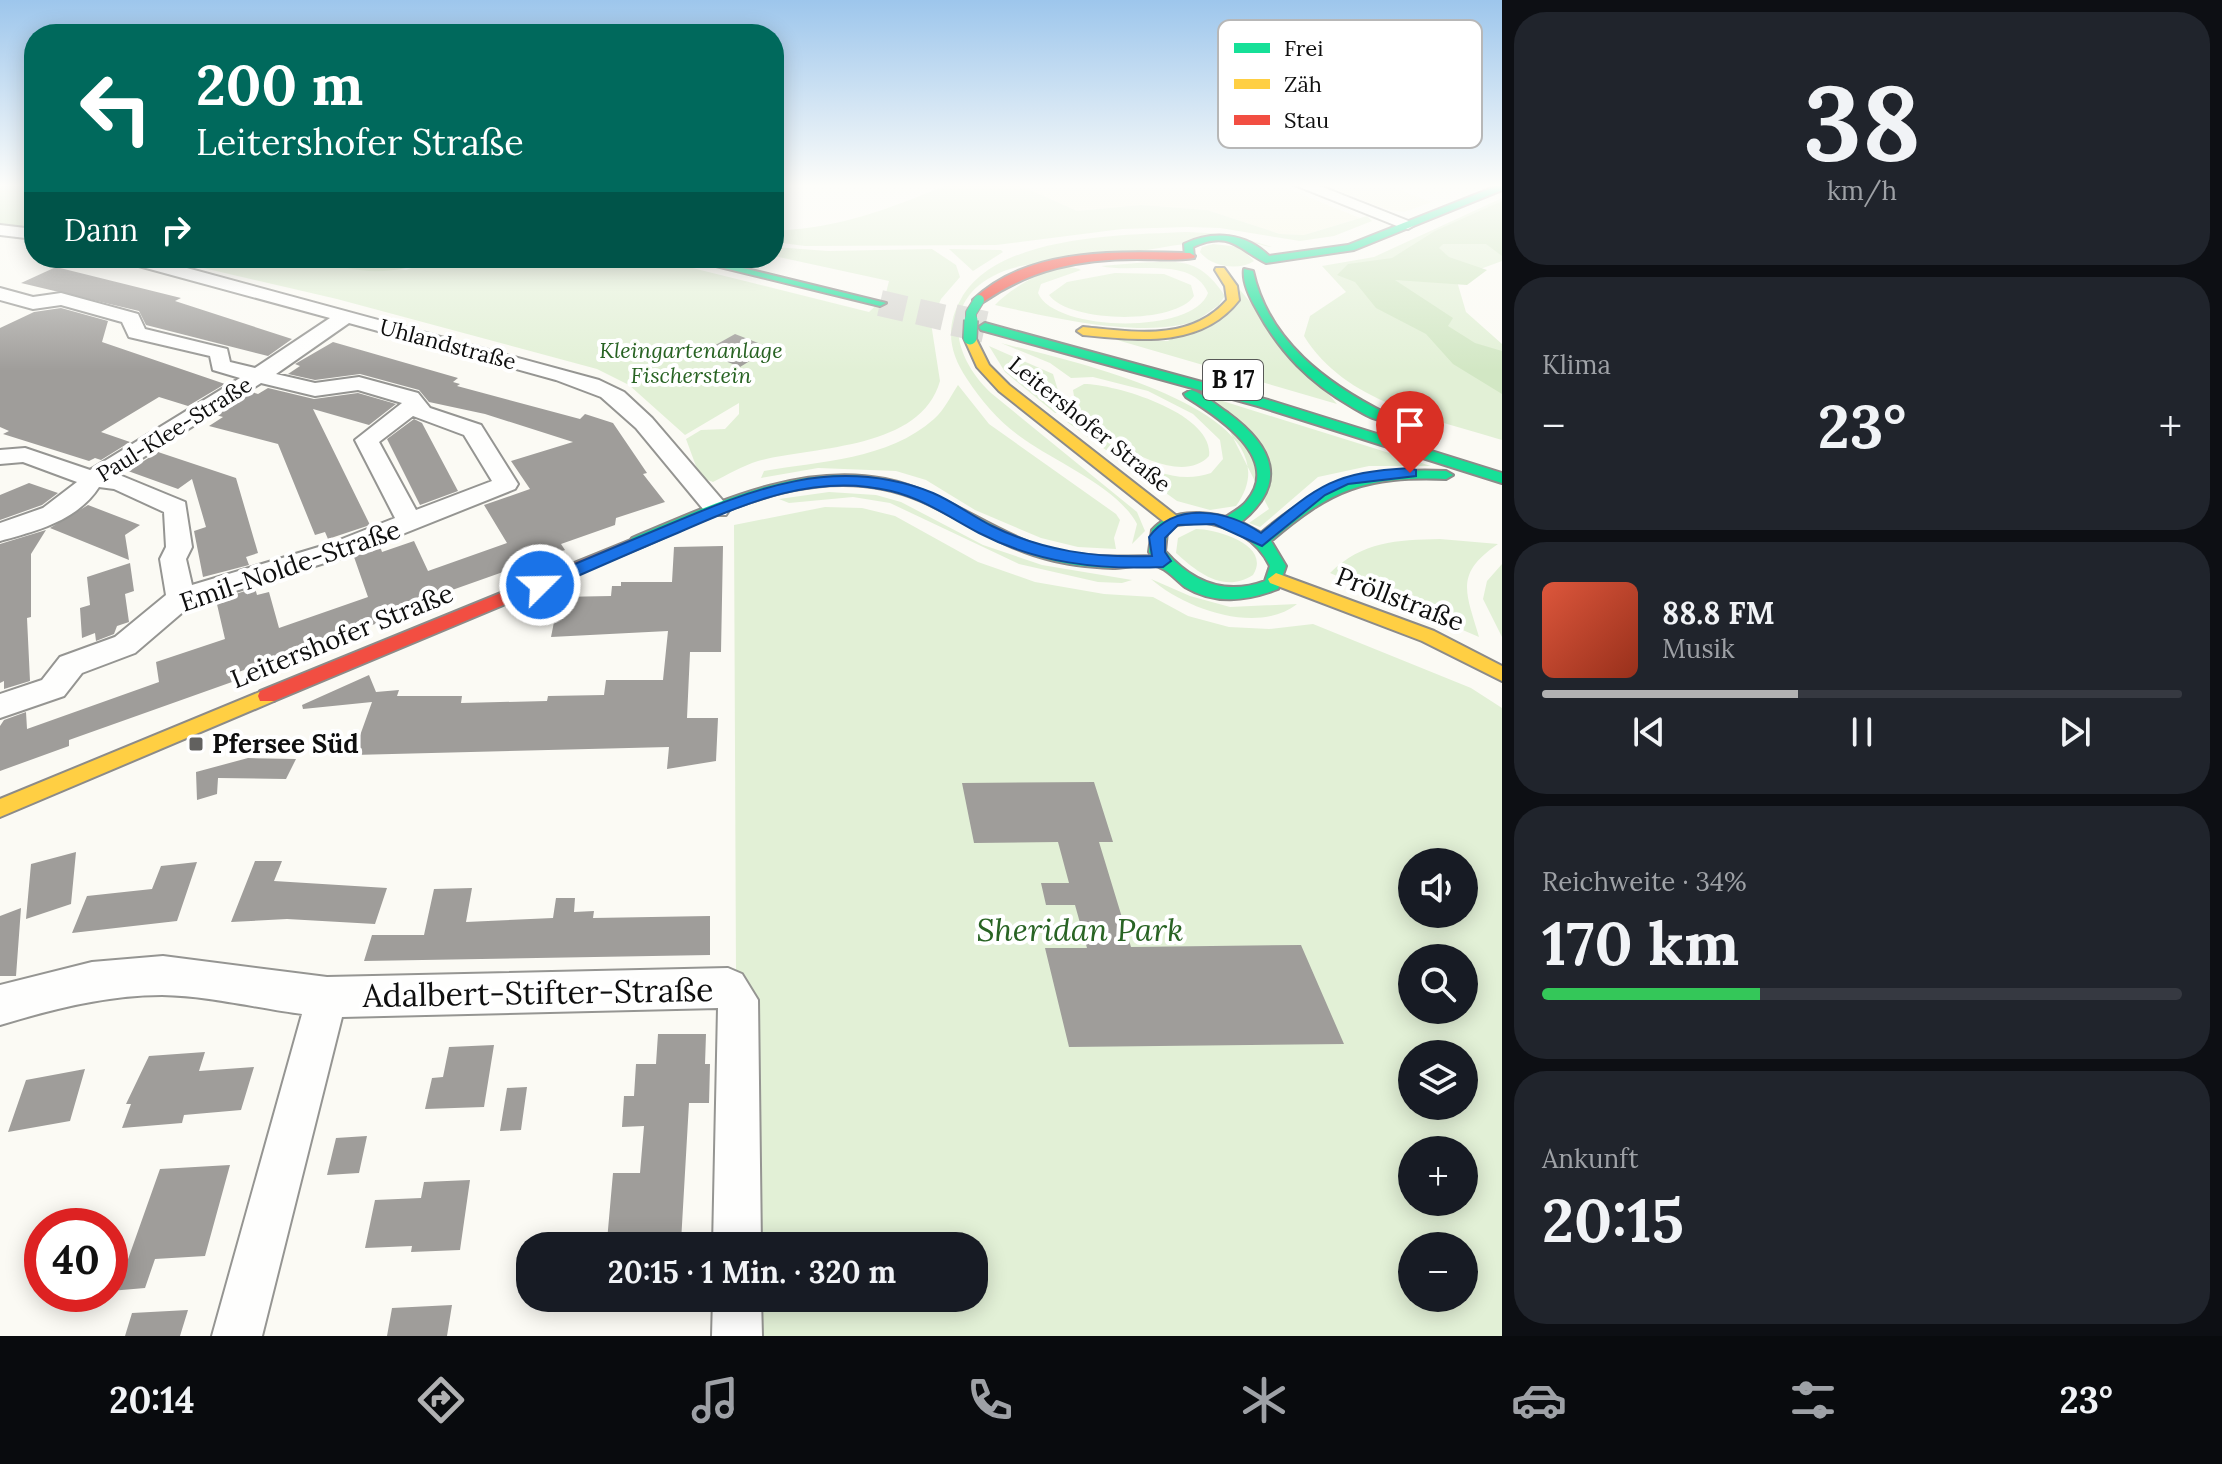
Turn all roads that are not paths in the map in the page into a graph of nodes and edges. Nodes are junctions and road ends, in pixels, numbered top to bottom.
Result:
1 (1188, 246) edge
2 (1244, 246) edge
3 (1354, 246) edge
4 (1262, 255) junction
5 (1190, 256) junction
6 (186, 268) edge
7 (738, 268) edge
8 (776, 268) edge
9 (1220, 270) junction
10 (1248, 271) junction
11 (0, 290) edge
12 (346, 316) junction
13 (980, 320) junction
14 (1041, 327) junction
15 (1139, 367) junction
16 (259, 376) junction
17 (414, 404) junction
18 (1424, 438) junction
19 (0, 457) edge
20 (1502, 462) edge
21 (92, 479) junction
22 (1502, 480) edge
23 (717, 509) junction
24 (1173, 521) junction
25 (1229, 523) junction
26 (411, 524) junction
27 (0, 532) edge
28 (1262, 540) junction
29 (1163, 561) junction
30 (1276, 579) junction
31 (181, 598) junction
32 (1502, 674) edge
33 (0, 706) edge
34 (0, 808) edge
35 (327, 997) junction
36 (0, 1005) edge
37 (737, 1232) edge
38 (737, 1312) edge
39 (237, 1336) edge
40 (737, 1336) edge

1 - 5 main road
2 - 4 main road
3 - 4 main road
4 - 10 main road
5 - 9 main road
5 - 13 main road
6 - 12 street, Uhlandstraße
7 - 8 main road
9 - 10 main road
9 - 14 main road
10 - 18 main road
11 - 16 street
12 - 16 street, Paul-Klee-Straße
12 - 23 street, Uhlandstraße
13 - 14 main road, B 17
13 - 15 main road, B 17
13 - 24 main road, Leitershofer Straße
14 - 18 main road, B 17
15 - 22 main road, B 17
15 - 25 main road
16 - 17 street
16 - 21 street, Paul-Klee-Straße
17 - 26 street
17 - 26 street, Emil-Nolde-Straße
18 - 20 main road, B 17
19 - 21 street
21 - 27 street, Paul-Klee-Straße
21 - 31 street
22 - 28 main road
23 - 29 main road, Leitershofer Straße
23 - 34 main road, Leitershofer Straße
24 - 25 main road, Leitershofer Straße
24 - 29 main road, Leitershofer Straße
25 - 28 main road, Leitershofer Straße
26 - 31 street, Emil-Nolde-Straße
28 - 30 main road
29 - 30 main road
30 - 32 main road, Pröllstraße
31 - 33 street, Emil-Nolde-Straße
35 - 36 street, Adalbert-Stifter-Straße
35 - 37 street, Adalbert-Stifter-Straße
35 - 39 street, Adalbert-Stifter-Straße
38 - 40 street

